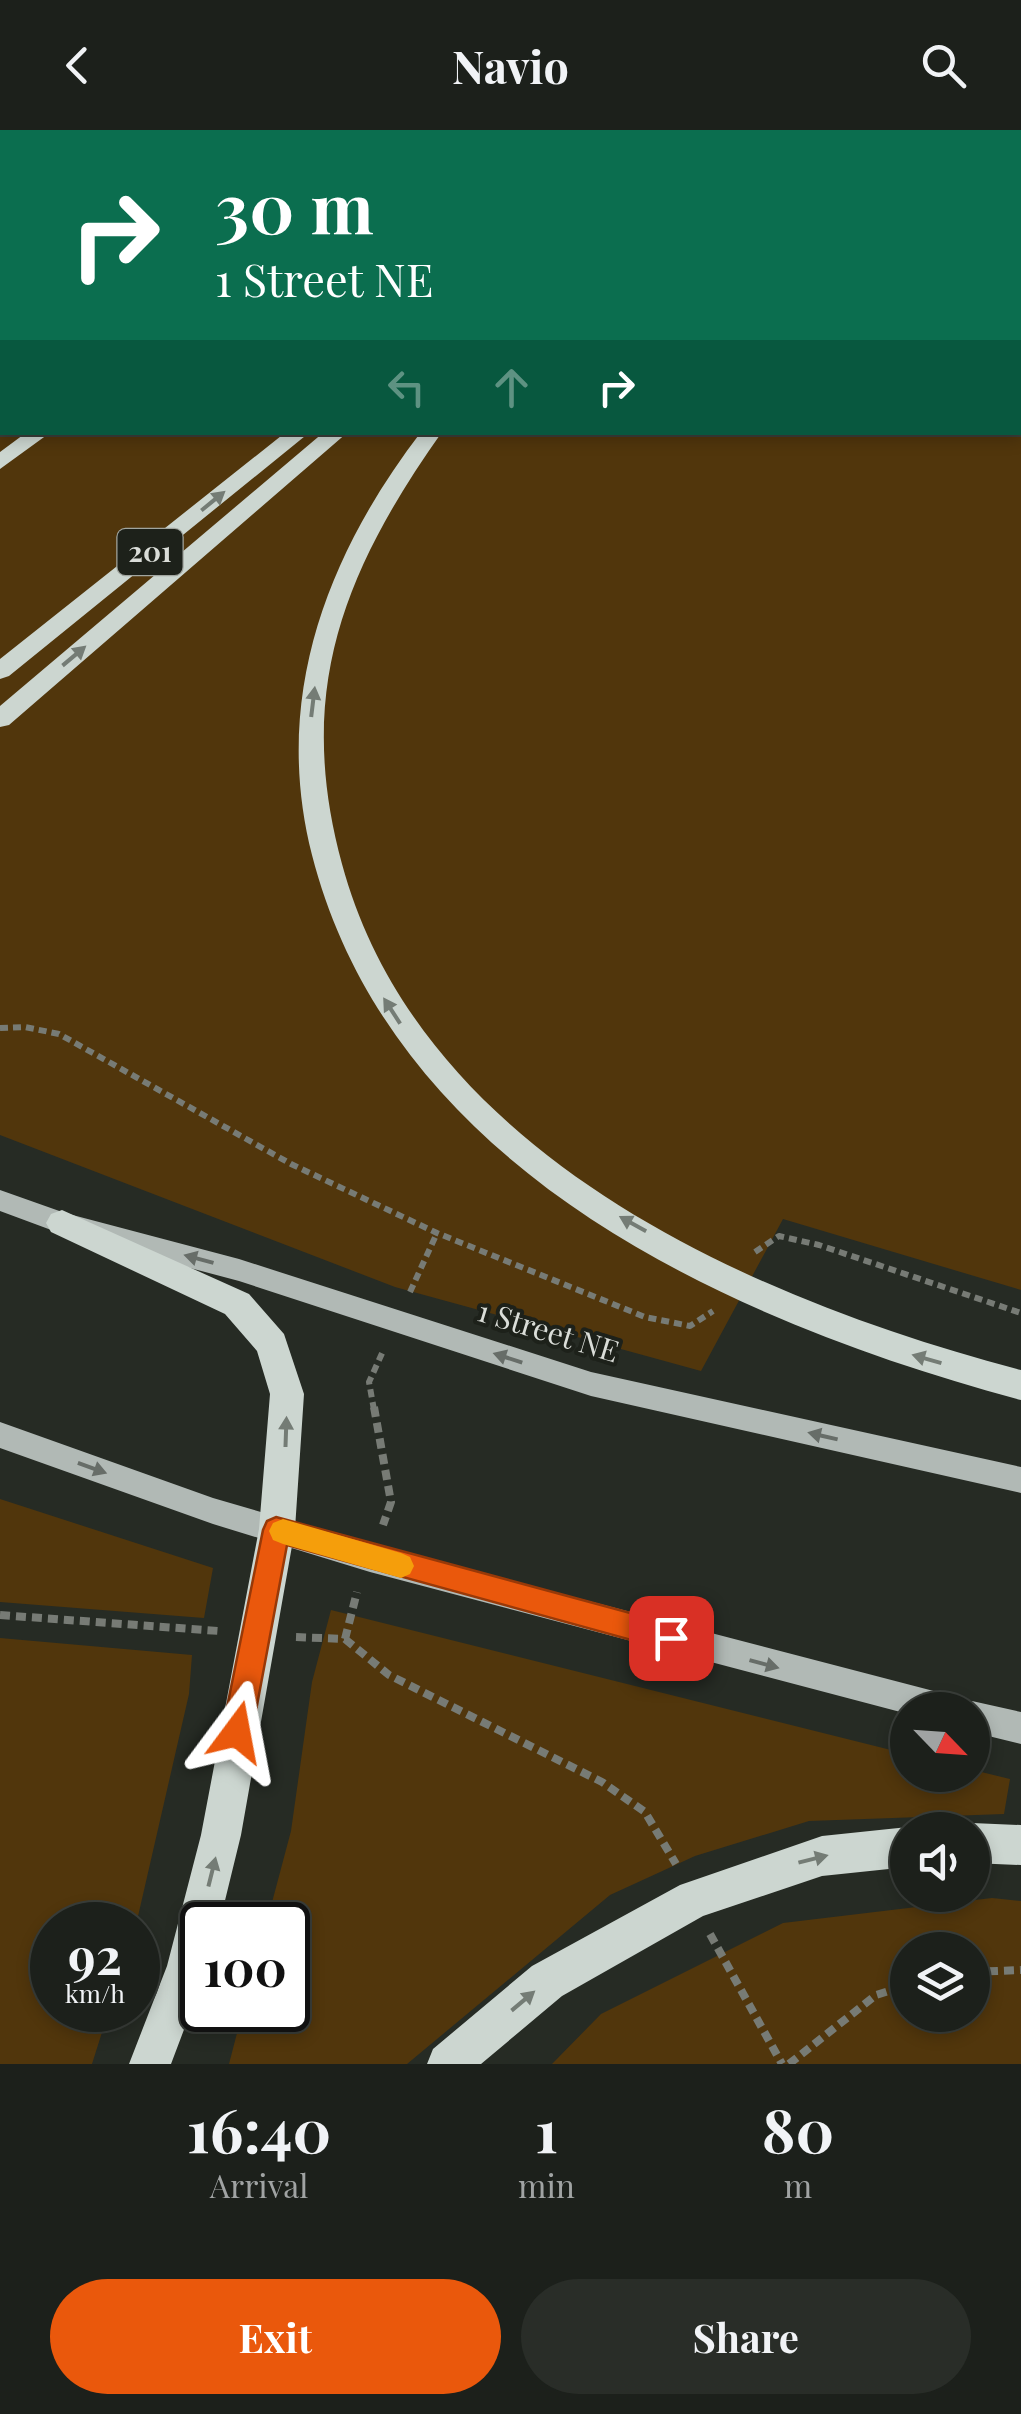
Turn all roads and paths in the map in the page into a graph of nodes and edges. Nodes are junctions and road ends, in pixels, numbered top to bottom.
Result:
1 (38, 435) edge
2 (296, 435) edge
3 (334, 435) edge
4 (430, 435) edge
5 (0, 462) edge
6 (0, 671) edge
7 (0, 719) edge
8 (0, 1028) edge
9 (0, 1200) edge
10 (62, 1223) junction
11 (437, 1233) junction
12 (752, 1255) dead end
13 (714, 1310) dead end
14 (1021, 1314) edge
15 (397, 1321) junction
16 (1021, 1386) edge
17 (0, 1435) edge
18 (1021, 1480) edge
19 (276, 1530) junction
20 (370, 1558) junction
21 (0, 1616) edge
22 (257, 1635) junction
23 (344, 1639) junction
24 (890, 1695) edge
25 (990, 1720) edge
26 (1021, 1728) edge
27 (990, 1843) edge
28 (1021, 1845) edge
29 (890, 1848) edge
30 (694, 1899) junction
31 (1021, 1970) edge
32 (990, 1971) edge
33 (890, 1990) edge
34 (150, 2064) edge
35 (448, 2064) edge
36 (785, 2064) edge

1 - 5 highway
6 -> 2 highway, 201
7 -> 3 highway
16 -> 4 highway
8 - 11 path
9 - 10 main road, 1 Street NE
15 -> 10 main road, 1 Street NE
19 -> 10 highway
11 - 13 path
11 - 15 path
12 - 14 path
18 -> 15 main road, 1 Street NE
15 - 20 path
17 -> 19 main road
19 - 20 main road
19 - 22 highway
20 - 23 path
20 -> 24 main road
21 - 22 path
22 - 23 path
34 -> 22 highway
23 - 30 path
25 - 26 main road
27 - 28 highway
30 -> 29 highway
35 -> 30 highway
30 - 36 path
31 - 32 path
33 - 36 path

